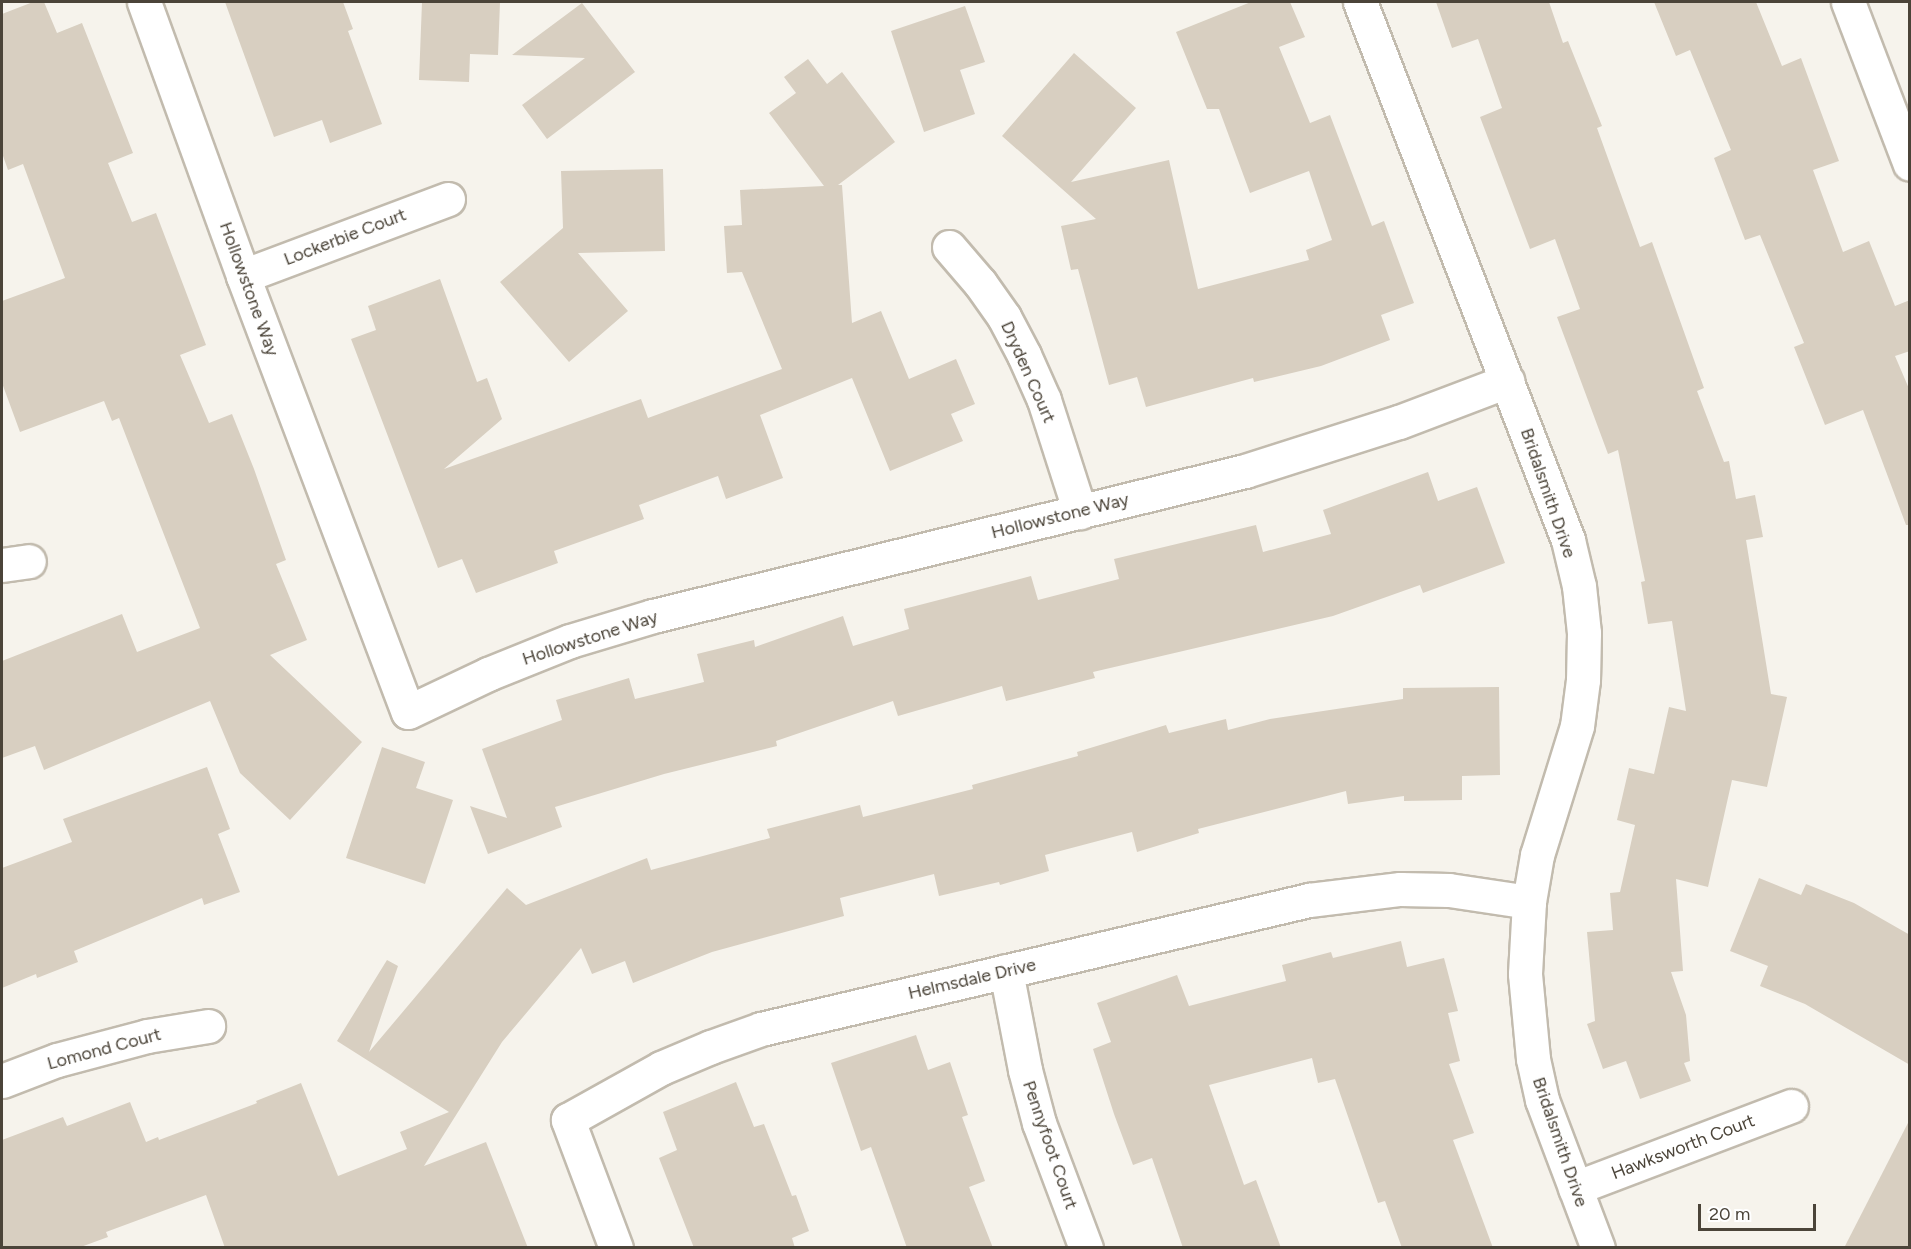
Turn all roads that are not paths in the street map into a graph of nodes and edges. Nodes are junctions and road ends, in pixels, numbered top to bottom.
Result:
1 (144, 2) edge
2 (1360, 2) edge
3 (1848, 2) edge
4 (1910, 164) edge
5 (448, 199) dead end
6 (949, 247) dead end
7 (243, 276) junction
8 (1507, 381) junction
9 (1080, 512) junction
10 (1528, 902) junction
11 (1006, 970) junction
12 (208, 1026) dead end
13 (2, 1080) edge
14 (1791, 1106) dead end
15 (1575, 1188) junction
16 (616, 1248) edge
17 (1086, 1248) edge
18 (1598, 1248) edge

1 - 7 street, Hollowstone Way
2 - 8 street, Bridalsmith Drive
3 - 4 street
5 - 7 street, Lockerbie Court
6 - 9 street, Dryden Court
7 - 9 street, Hollowstone Way
8 - 9 street, Hollowstone Way
8 - 10 street, Bridalsmith Drive
10 - 11 street, Helmsdale Drive
10 - 15 street, Bridalsmith Drive
11 - 16 street, Helmsdale Drive
11 - 17 street, Pennyfoot Court
12 - 13 street, Lomond Court
14 - 15 street, Hawksworth Court
15 - 18 street, Bridalsmith Drive

